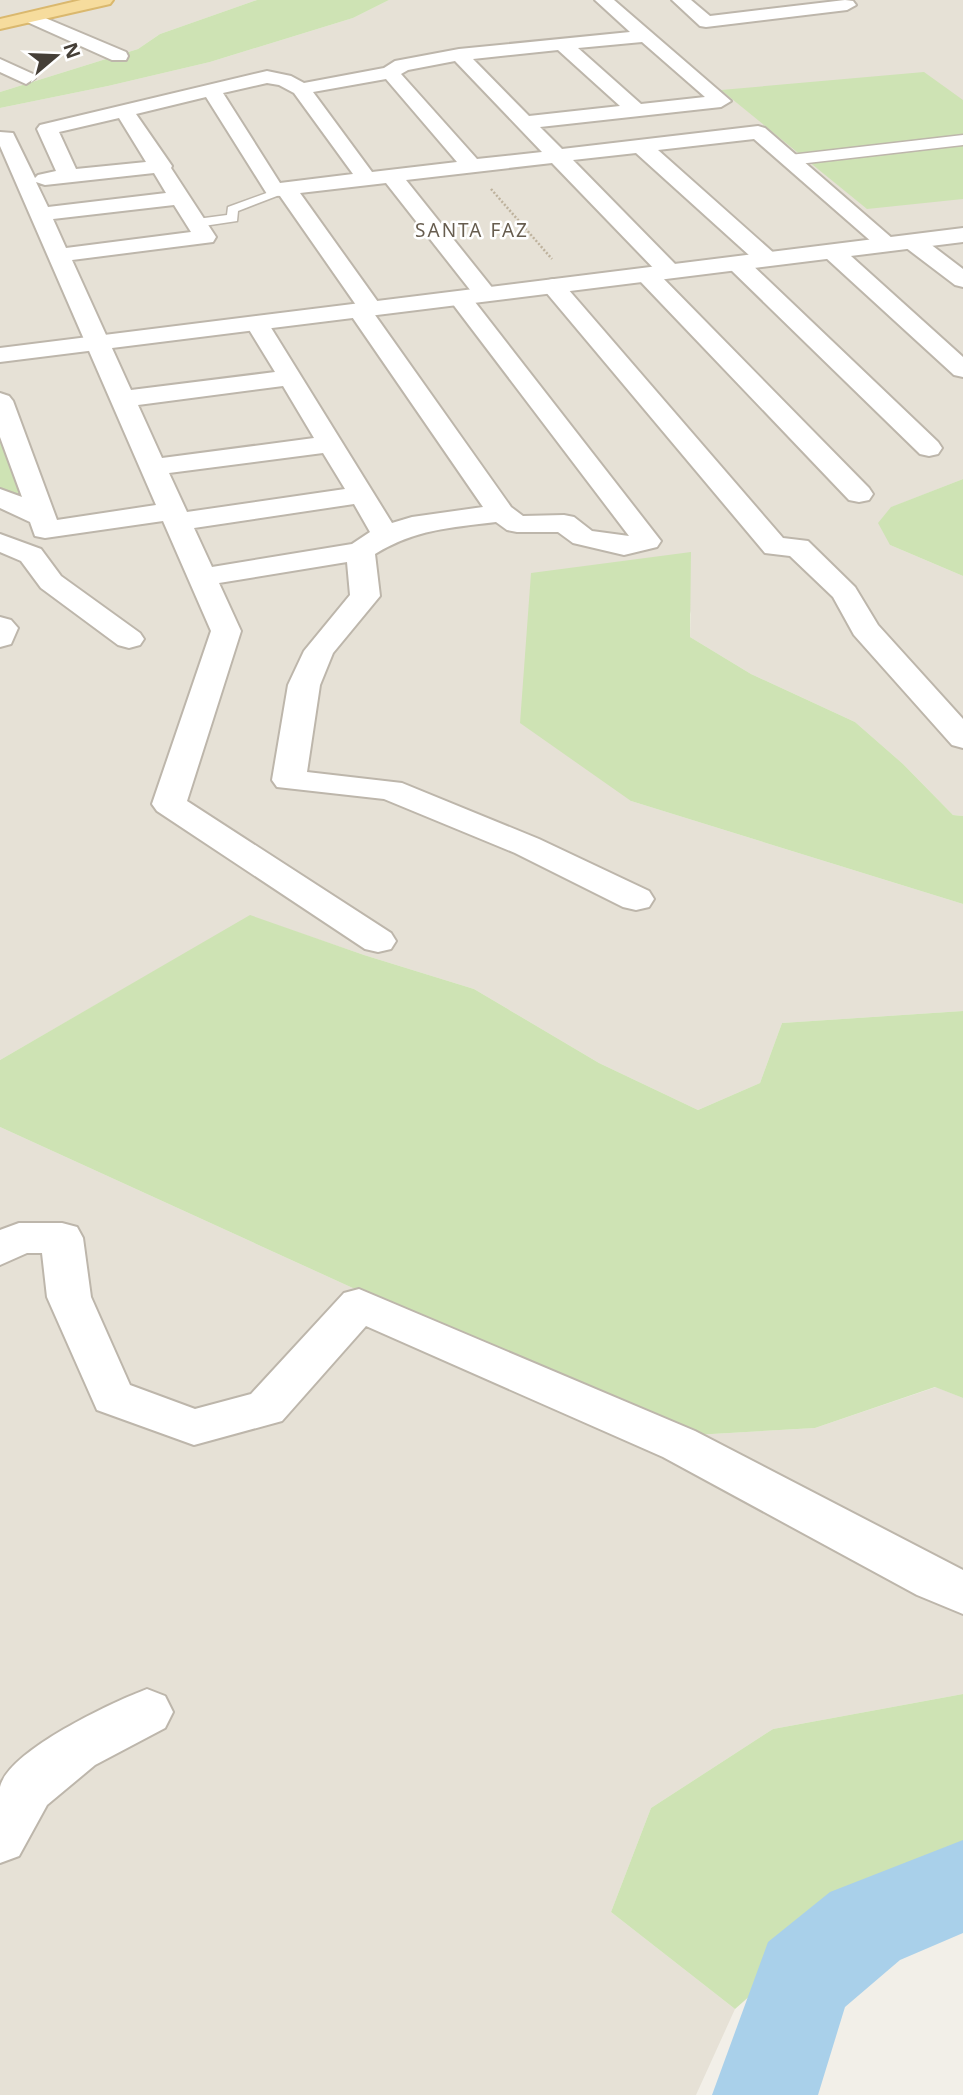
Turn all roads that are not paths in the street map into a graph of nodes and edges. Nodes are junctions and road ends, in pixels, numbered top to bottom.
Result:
1 (87, 0) edge
2 (104, 0) edge
3 (604, 0) edge
4 (681, 0) edge
5 (840, 0) edge
6 (65, 10) junction
7 (31, 17) junction
8 (0, 24) edge
9 (645, 36) junction
10 (563, 45) junction
11 (460, 55) junction
12 (119, 56) dead end
13 (0, 65) edge
14 (390, 73) junction
15 (26, 78) dead end
16 (301, 89) junction
17 (211, 90) junction
18 (721, 101) junction
19 (636, 110) junction
20 (124, 111) junction
21 (527, 122) junction
22 (47, 129) junction
23 (758, 132) junction
24 (3, 138) edge
25 (963, 140) edge
26 (641, 146) junction
27 (556, 156) junction
28 (790, 160) junction
29 (162, 166) junction
30 (472, 166) junction
31 (69, 176) junction
32 (391, 176) junction
33 (367, 179) junction
34 (26, 181) junction
35 (286, 189) junction
36 (182, 198) junction
37 (41, 214) junction
38 (197, 223) junction
39 (963, 235) edge
40 (913, 242) junction
41 (888, 245) junction
42 (833, 251) junction
43 (61, 255) junction
44 (768, 260) junction
45 (738, 264) junction
46 (659, 273) junction
47 (963, 280) edge
48 (563, 285) junction
49 (486, 295) junction
50 (460, 298) junction
51 (365, 310) junction
52 (257, 323) junction
53 (99, 343) junction
54 (0, 355) edge
55 (963, 370) edge
56 (289, 378) junction
57 (123, 399) junction
58 (2, 413) edge
59 (330, 444) junction
60 (929, 448) dead end
61 (153, 467) junction
62 (859, 494) dead end
63 (362, 495) junction
64 (0, 496) edge
65 (501, 513) junction
66 (175, 516) junction
67 (43, 519) junction
68 (0, 542) edge
69 (373, 543) junction
70 (202, 577) junction
71 (0, 626) edge
72 (0, 638) edge
73 (129, 639) dead end
74 (963, 738) edge
75 (636, 899) dead end
76 (378, 941) dead end
77 (0, 1250) edge
78 (963, 1592) edge
79 (147, 1712) dead end
80 (0, 1838) edge

1 - 6 street
2 - 6 main road
3 - 9 street
4 - 5 street
6 - 7 main road
7 - 8 main road
7 - 12 street
9 - 10 street
9 - 18 street
10 - 11 street
10 - 19 street
11 - 14 street
11 - 21 street
13 - 15 street
14 - 16 street
14 - 30 street
16 - 17 street
16 - 33 street
17 - 20 street
17 - 35 street
18 - 19 street
18 - 23 street
19 - 21 street
20 - 22 street
20 - 29 street
21 - 27 street
22 - 24 street
22 - 31 street
23 - 26 street
23 - 28 street
24 - 34 street
25 - 28 street
26 - 27 street
26 - 44 street
27 - 30 street
27 - 46 street
28 - 41 street
29 - 31 street
29 - 36 street
30 - 32 street
31 - 34 street
32 - 33 street
32 - 49 street
33 - 35 street
34 - 37 street
35 - 38 lane
35 - 51 street
36 - 37 street
36 - 38 street
37 - 43 street
38 - 43 street
39 - 40 street
40 - 41 street
40 - 47 street
41 - 42 street
42 - 44 street
42 - 55 street
43 - 53 street
44 - 45 street
45 - 46 street
45 - 60 street
46 - 48 street
46 - 62 street
48 - 49 street
48 - 74 street
49 - 50 street
50 - 51 street
50 - 65 street
51 - 52 street
51 - 65 street
52 - 53 street
52 - 56 street
53 - 54 street
53 - 57 street
56 - 57 street
56 - 59 street
57 - 61 street
58 - 67 street
59 - 61 street
59 - 63 street
61 - 66 street
63 - 66 street
63 - 69 street
64 - 67 street
65 - 69 street
66 - 67 street
66 - 70 street
68 - 73 street
69 - 70 street
69 - 75 street
70 - 76 street
71 - 72 street
77 - 78 street
79 - 80 street

